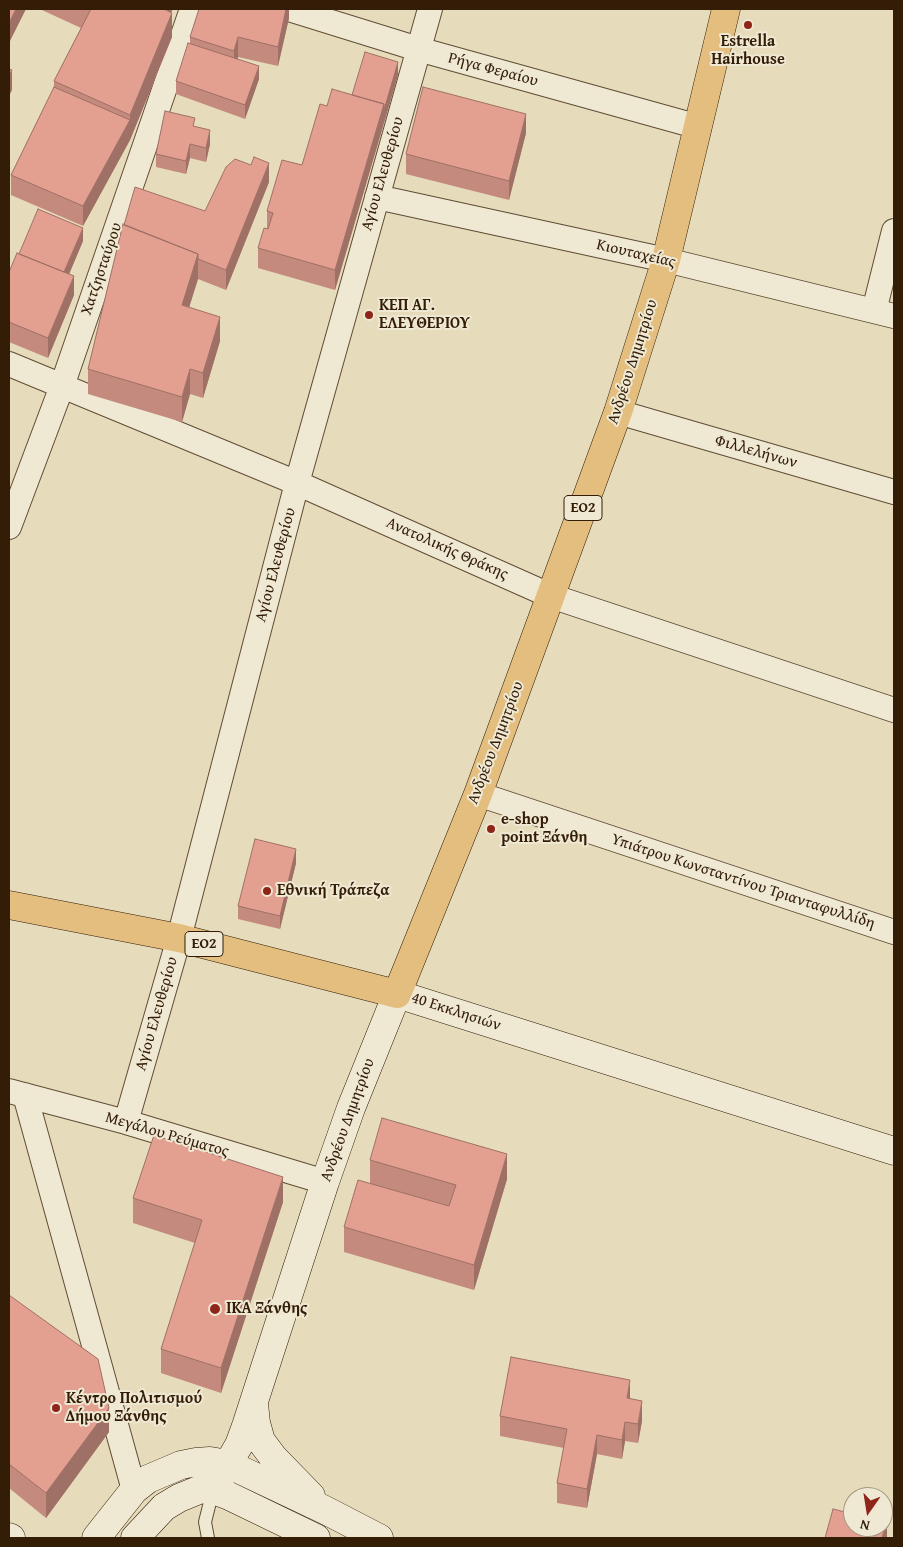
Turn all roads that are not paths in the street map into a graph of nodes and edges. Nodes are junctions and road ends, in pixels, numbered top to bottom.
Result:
1 (192, 9) edge
2 (289, 9) edge
3 (430, 9) edge
4 (726, 9) edge
5 (418, 50) junction
6 (699, 127) junction
7 (377, 197) junction
8 (894, 231) edge
9 (666, 260) junction
10 (884, 314) edge
11 (9, 364) edge
12 (62, 386) junction
13 (618, 412) junction
14 (297, 483) junction
15 (894, 492) edge
16 (9, 527) edge
17 (551, 596) junction
18 (894, 710) edge
19 (478, 794) junction
20 (9, 905) edge
21 (894, 932) edge
22 (179, 938) junction
23 (397, 994) junction
24 (17, 1093) edge
25 (126, 1122) junction
26 (894, 1151) edge
27 (325, 1182) junction
28 (254, 1400) junction
29 (228, 1464) junction
30 (134, 1490) junction
31 (213, 1490) junction
32 (326, 1510) junction
33 (280, 1529) edge
34 (96, 1538) edge
35 (135, 1538) edge
36 (208, 1538) edge
37 (316, 1538) edge
38 (346, 1538) edge
39 (379, 1538) edge

1 - 12 street, Χατζησταύρου
2 - 5 street, Ρήγα Φεραίου
3 - 5 street, Αγίου Ελευθερίου
4 - 6 main road, Ανδρέου Δημητρίου / ΕΟ2
5 - 6 street, Ρήγα Φεραίου
5 - 7 street, Αγίου Ελευθερίου
6 - 9 main road, Ανδρέου Δημητρίου / ΕΟ2
7 - 9 street, Κιουταχείας
7 - 14 street, Αγίου Ελευθερίου
8 - 10 street
9 - 10 street, Κιουταχείας
9 - 13 main road, Ανδρέου Δημητρίου / ΕΟ2
11 - 12 street, Ανατολικής Θράκης
12 - 14 street, Ανατολικής Θράκης
12 - 16 street, Χατζησταύρου
13 - 15 street, Φιλλελήνων
13 - 17 main road, Ανδρέου Δημητρίου / ΕΟ2
14 - 17 street, Ανατολικής Θράκης
14 - 22 street, Αγίου Ελευθερίου
17 - 18 street, Ανατολικής Θράκης
17 - 19 main road, Ανδρέου Δημητρίου / ΕΟ2
19 - 21 street, Υπιάτρου Κωνσταντίνου Τριανταφυλλίδη
19 - 23 main road, Ανδρέου Δημητρίου / ΕΟ2
20 - 22 main road, 40 Εκκλησιών / ΕΟ2
22 - 23 main road, 40 Εκκλησιών / ΕΟ2
22 - 25 street, Αγίου Ελευθερίου
23 - 26 street, 40 Εκκλησιών
23 - 27 street, Ανδρέου Δημητρίου
24 - 25 street, Μεγάλου Ρεύματος
24 - 30 street
25 - 27 street, Μεγάλου Ρεύματος
27 - 28 street, Ανδρέου Δημητρίου
28 - 29 street, Ανδρέου Δημητρίου
28 - 32 street
29 - 30 street
29 - 31 street, Ανδρέου Δημητρίου
29 - 32 street
30 - 34 street
31 - 33 street
31 - 35 street
31 - 36 lane
32 - 38 street
32 - 39 street
33 - 37 street

